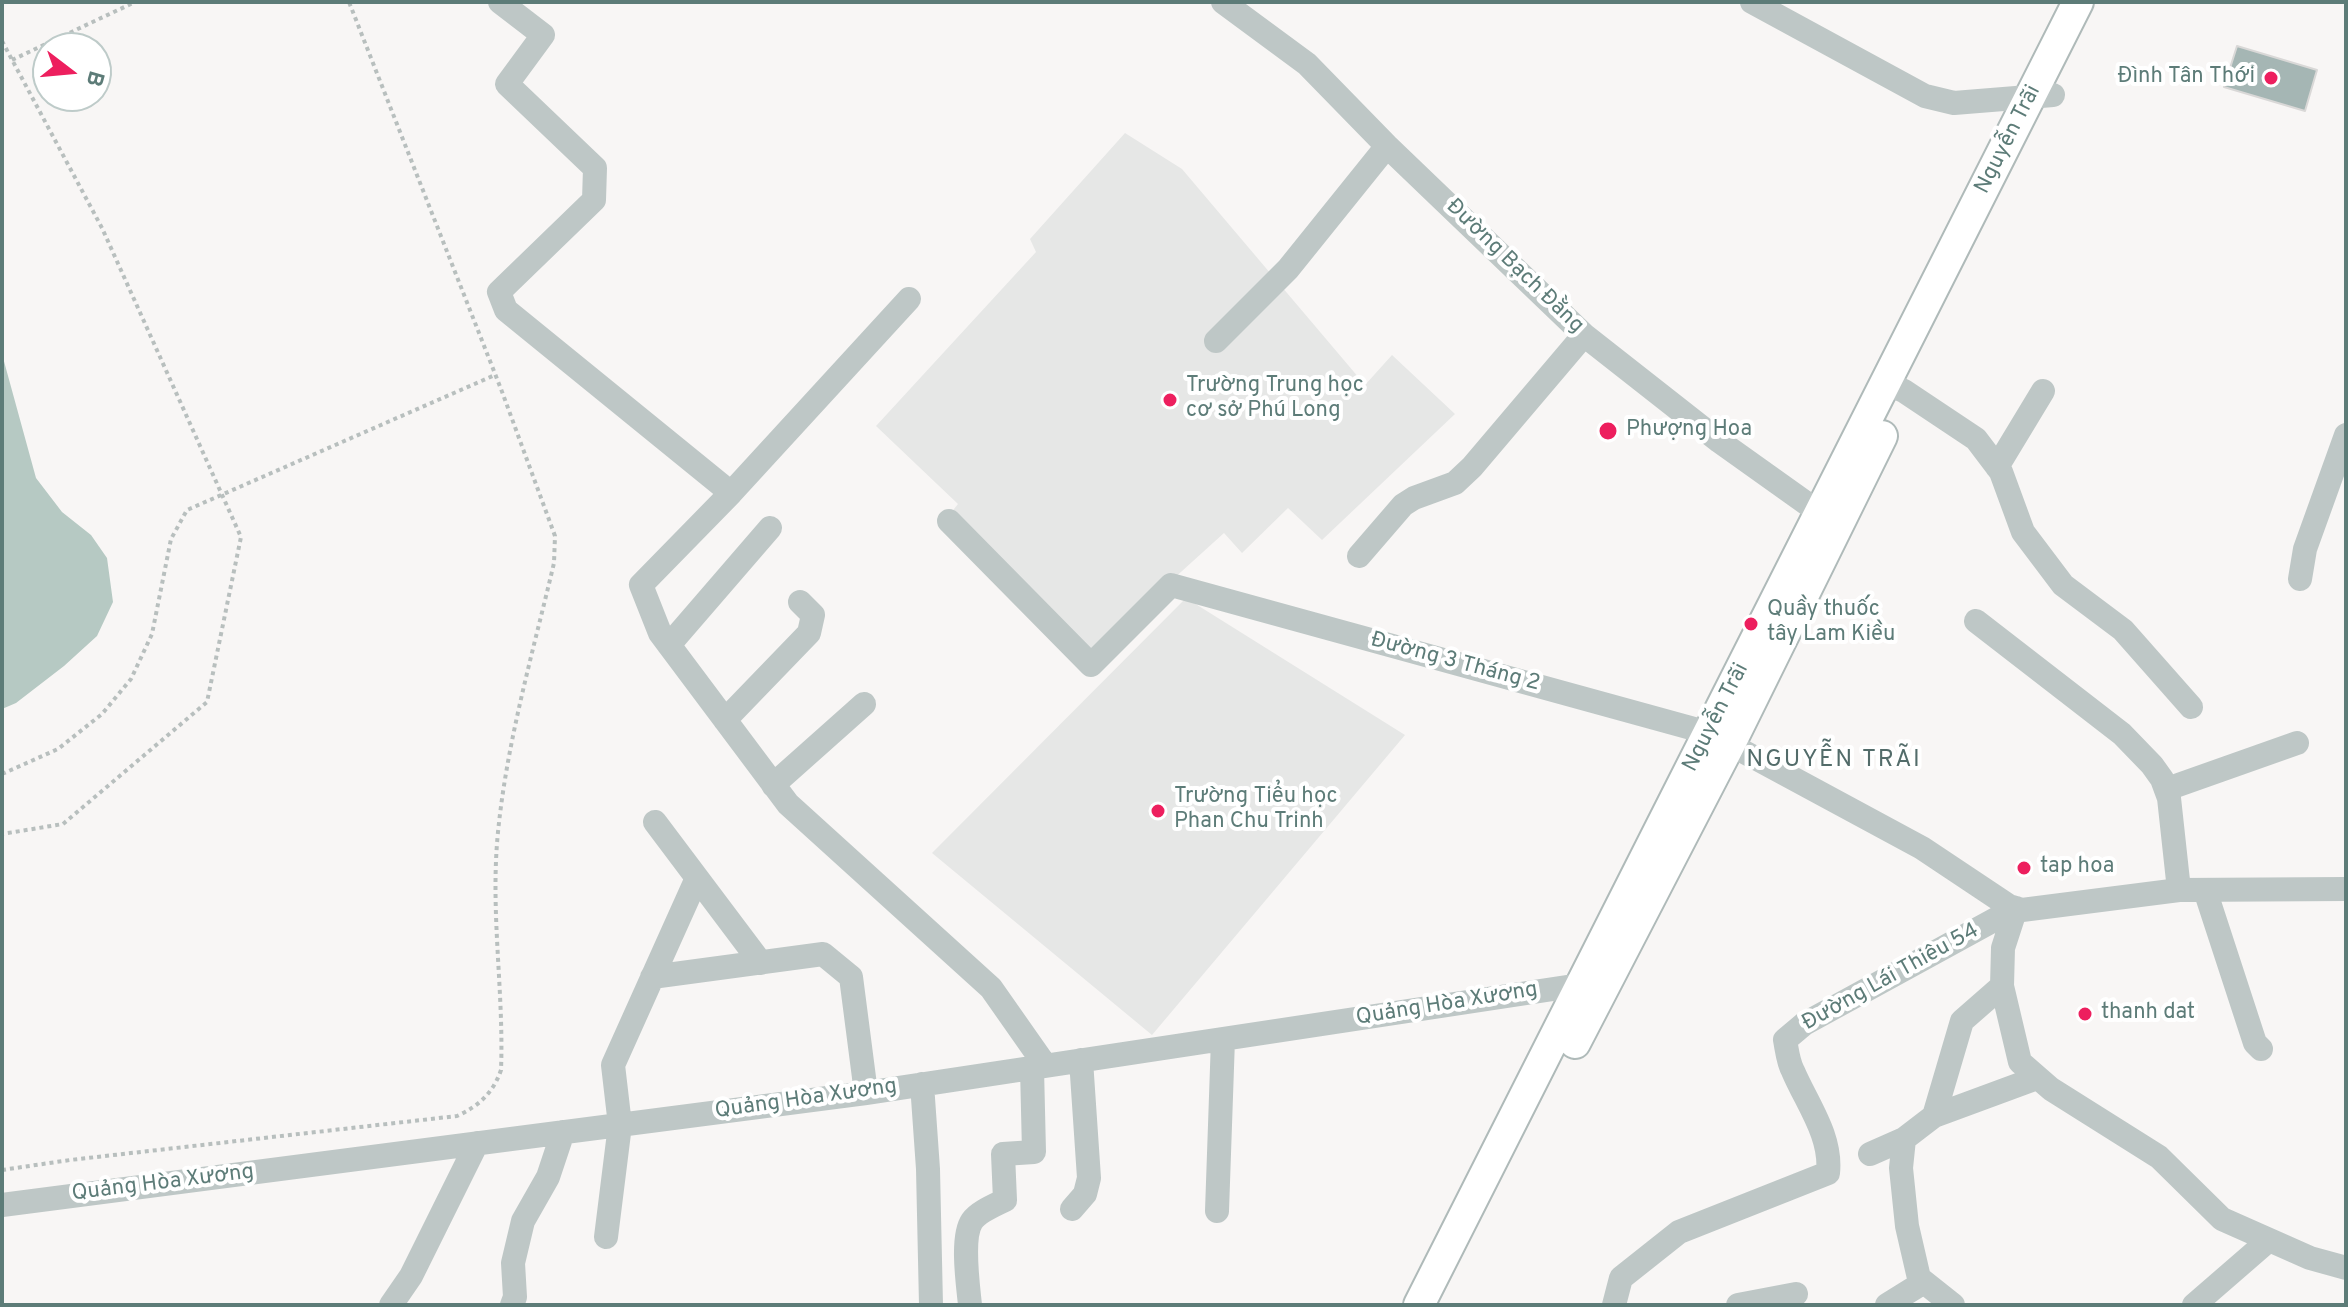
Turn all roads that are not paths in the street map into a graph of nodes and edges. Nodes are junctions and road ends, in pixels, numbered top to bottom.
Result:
1 (500, 2) edge
2 (1223, 2) edge
3 (1752, 2) edge
4 (2078, 2) edge
5 (2099, 2) edge
6 (2042, 95) junction
7 (1387, 146) junction
8 (909, 299) dead end
9 (1584, 335) junction
10 (1216, 341) dead end
11 (1895, 387) junction
12 (2043, 391) dead end
13 (2346, 435) edge
14 (1997, 467) junction
15 (731, 493) junction
16 (1820, 513) junction
17 (949, 521) dead end
18 (770, 528) dead end
19 (1359, 556) dead end
20 (2300, 579) dead end
21 (800, 602) dead end
22 (1976, 621) dead end
23 (669, 645) junction
24 (864, 704) dead end
25 (2191, 707) dead end
26 (725, 720) junction
27 (1720, 739) junction
28 (2297, 743) dead end
29 (773, 785) junction
30 (2167, 789) junction
31 (655, 822) dead end
32 (697, 878) junction
33 (2346, 889) edge
34 (2179, 890) junction
35 (2205, 890) junction
36 (2012, 907) junction
37 (761, 963) junction
38 (652, 977) junction
39 (1595, 983) junction
40 (2002, 986) junction
41 (1223, 1039) junction
42 (2261, 1049) dead end
43 (1081, 1060) junction
44 (1038, 1067) junction
45 (2037, 1078) junction
46 (922, 1084) junction
47 (866, 1093) junction
48 (1934, 1116) junction
49 (620, 1125) junction
50 (563, 1132) junction
51 (1904, 1139) junction
52 (477, 1143) junction
53 (1870, 1154) dead end
54 (2, 1205) edge
55 (1072, 1209) dead end
56 (1217, 1211) dead end
57 (606, 1237) dead end
58 (2269, 1240) junction
59 (2346, 1268) edge
60 (1924, 1282) junction
61 (1796, 1294) dead end
62 (391, 1305) edge
63 (512, 1305) edge
64 (931, 1305) edge
65 (970, 1305) edge
66 (1419, 1305) edge
67 (1442, 1305) edge
68 (1614, 1305) edge
69 (1738, 1305) edge
70 (1887, 1305) edge
71 (1953, 1305) edge
72 (2194, 1305) edge

1 - 15 street
2 - 7 street, Đường Bạch Đằng
3 - 6 street
4 - 6 main road, Nguyễn Trãi
5 - 6 main road, Nguyễn Trãi
6 - 11 main road, Nguyễn Trãi
7 - 9 street, Đường Bạch Đằng
7 - 10 street
8 - 15 street
9 - 16 street, Đường Bạch Đằng
9 - 19 street
11 - 14 street
11 - 16 main road, Nguyễn Trãi
11 - 27 main road, Nguyễn Trãi
12 - 14 street
13 - 20 street
14 - 25 street
15 - 23 street
16 - 27 main road, Nguyễn Trãi
17 - 27 street, Đường 3 Tháng 2
18 - 23 street
21 - 26 street
22 - 30 street
23 - 26 street
24 - 29 street
26 - 29 street
27 - 36 street, Đường 3 Tháng 2
27 - 39 main road, Nguyễn Trãi
28 - 30 street
29 - 44 street
30 - 34 street
31 - 32 street
32 - 37 street
32 - 38 street
33 - 35 street
34 - 35 street
34 - 36 street
35 - 42 street
36 - 40 street
36 - 68 street, Đường Lái Thiêu 54
37 - 38 street
37 - 47 street
38 - 49 street
39 - 41 street, Quảng Hòa Xương
39 - 66 main road, Nguyễn Trãi
39 - 67 main road, Nguyễn Trãi
40 - 45 street
40 - 48 street
41 - 43 street, Quảng Hòa Xương
41 - 56 street
43 - 44 street, Quảng Hòa Xương
43 - 55 street
44 - 46 street, Quảng Hòa Xương
44 - 65 street
45 - 48 street
45 - 58 street
46 - 47 street, Quảng Hòa Xương
46 - 64 street
47 - 49 street, Quảng Hòa Xương
48 - 51 street
49 - 50 street, Quảng Hòa Xương
49 - 57 street
50 - 52 street, Quảng Hòa Xương
50 - 63 street
51 - 53 street
51 - 60 street
52 - 54 street, Quảng Hòa Xương
52 - 62 street
58 - 59 street
58 - 72 street
60 - 70 street
60 - 71 street
61 - 69 street

